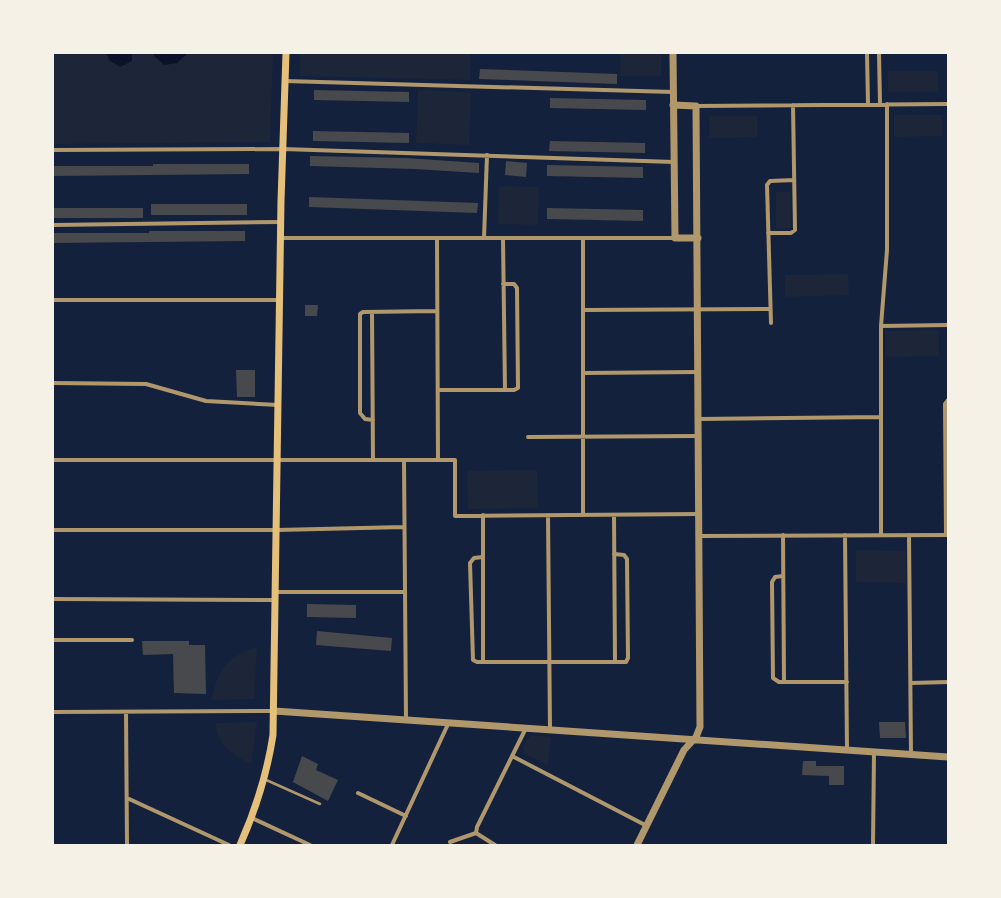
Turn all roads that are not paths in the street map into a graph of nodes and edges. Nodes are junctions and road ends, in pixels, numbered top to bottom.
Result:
1 (286, 53) edge
2 (672, 53) edge
3 (867, 53) edge
4 (879, 53) edge
5 (285, 81) junction
6 (673, 92) junction
7 (868, 104) junction
8 (880, 104) junction
9 (887, 104) junction
10 (948, 104) edge
11 (673, 105) junction
12 (793, 105) junction
13 (696, 106) junction
14 (283, 149) junction
15 (53, 150) edge
16 (487, 155) junction
17 (674, 162) junction
18 (794, 180) junction
19 (281, 222) junction
20 (53, 225) edge
21 (768, 233) junction
22 (281, 238) junction
23 (437, 238) junction
24 (484, 238) junction
25 (503, 238) junction
26 (583, 238) junction
27 (675, 238) junction
28 (698, 238) junction
29 (503, 284) junction
30 (53, 300) edge
31 (280, 300) junction
32 (698, 309) junction
33 (770, 309) junction
34 (583, 310) junction
35 (437, 311) junction
36 (372, 312) junction
37 (771, 323) dead end
38 (948, 325) edge
39 (881, 326) junction
40 (699, 372) junction
41 (583, 373) junction
42 (53, 383) edge
43 (438, 390) junction
44 (505, 390) junction
45 (948, 400) edge
46 (278, 404) junction
47 (881, 418) junction
48 (699, 419) junction
49 (372, 420) junction
50 (699, 436) junction
51 (528, 437) dead end
52 (583, 437) junction
53 (947, 453) edge
54 (53, 460) edge
55 (278, 460) junction
56 (373, 460) junction
57 (404, 460) junction
58 (438, 460) junction
59 (699, 514) junction
60 (482, 515) junction
61 (548, 515) junction
62 (583, 515) junction
63 (614, 515) junction
64 (404, 527) junction
65 (53, 530) edge
66 (277, 530) junction
67 (947, 534) edge
68 (783, 535) junction
69 (845, 535) junction
70 (881, 535) junction
71 (909, 535) junction
72 (699, 536) junction
73 (614, 554) junction
74 (483, 557) junction
75 (783, 576) junction
76 (405, 592) junction
77 (276, 596) junction
78 (53, 599) edge
79 (53, 640) edge
80 (132, 640) dead end
81 (484, 662) junction
82 (549, 662) junction
83 (615, 662) junction
84 (784, 682) junction
85 (847, 682) junction
86 (911, 682) junction
87 (948, 682) edge
88 (274, 711) junction
89 (53, 712) edge
90 (126, 712) junction
91 (406, 719) junction
92 (449, 722) junction
93 (526, 728) junction
94 (550, 730) junction
95 (693, 740) junction
96 (847, 750) junction
97 (874, 752) junction
98 (911, 755) junction
99 (512, 756) junction
100 (948, 757) edge
101 (264, 779) junction
102 (358, 793) dead end
103 (127, 798) junction
104 (320, 804) dead end
105 (406, 816) junction
106 (252, 818) junction
107 (646, 826) junction
108 (476, 833) junction
109 (450, 842) dead end
110 (127, 845) edge
111 (228, 845) edge
112 (240, 845) edge
113 (310, 845) edge
114 (392, 845) edge
115 (495, 845) edge
116 (637, 845) edge
117 (873, 845) edge

1 - 5 main road
2 - 6 street
3 - 7 street
4 - 8 street
5 - 6 street
5 - 14 main road
6 - 11 street
7 - 8 street
7 - 12 street
8 - 9 street
9 - 10 street
9 - 39 street
11 - 13 street
11 - 17 street
12 - 13 street
12 - 18 street
13 - 28 street
14 - 15 street
14 - 16 street
14 - 19 main road
16 - 17 street
16 - 24 street
17 - 27 street
18 - 21 street
18 - 21 street
19 - 20 street
19 - 22 main road
21 - 33 street
22 - 23 street
22 - 31 main road
23 - 24 street
23 - 35 street
24 - 25 street
25 - 26 street
25 - 29 street
26 - 27 street
26 - 34 street
27 - 28 street
28 - 32 street
29 - 44 street
29 - 44 street
30 - 31 street
31 - 46 main road
32 - 33 street
32 - 34 street
32 - 40 street
33 - 37 street
34 - 41 street
35 - 36 street
35 - 43 street
36 - 49 street
36 - 49 street
38 - 39 street
39 - 47 street
40 - 41 street
40 - 48 street
41 - 52 street
42 - 46 street
43 - 44 street
43 - 58 street
45 - 53 street
46 - 55 main road
47 - 48 street
47 - 70 street
48 - 50 street
49 - 56 street
50 - 52 street
50 - 59 street
51 - 52 street
52 - 62 street
53 - 67 street
54 - 55 street
55 - 56 street
55 - 66 main road
56 - 57 street
57 - 58 street
57 - 64 street
58 - 60 street
59 - 63 street
59 - 72 street
60 - 61 street
60 - 74 street
61 - 62 street
61 - 82 street
62 - 63 street
63 - 73 street
64 - 66 street
64 - 76 street
65 - 66 street
66 - 77 main road
67 - 71 street
68 - 69 street
68 - 72 street
68 - 75 street
69 - 70 street
69 - 85 street
70 - 71 street
71 - 86 street
72 - 95 street
73 - 83 street
73 - 83 street
74 - 81 street
74 - 81 street
75 - 84 street
75 - 84 street
76 - 77 street
76 - 91 street
77 - 78 street
77 - 88 main road
79 - 80 street
81 - 82 street
82 - 83 street
82 - 94 street
84 - 85 street
85 - 96 street
86 - 87 street
86 - 98 street
88 - 90 street
88 - 91 street
88 - 101 main road
89 - 90 street
90 - 103 street
91 - 92 street
92 - 93 street
92 - 105 street
93 - 94 street
93 - 99 street
94 - 95 street
95 - 96 street
95 - 107 street
96 - 97 street
97 - 98 street
97 - 117 street
98 - 100 street
99 - 107 street
99 - 108 street
101 - 104 lane
101 - 106 main road
102 - 105 street
103 - 110 street
103 - 111 street
105 - 114 street
106 - 112 main road
106 - 113 street
107 - 116 street
108 - 109 street
108 - 115 street

